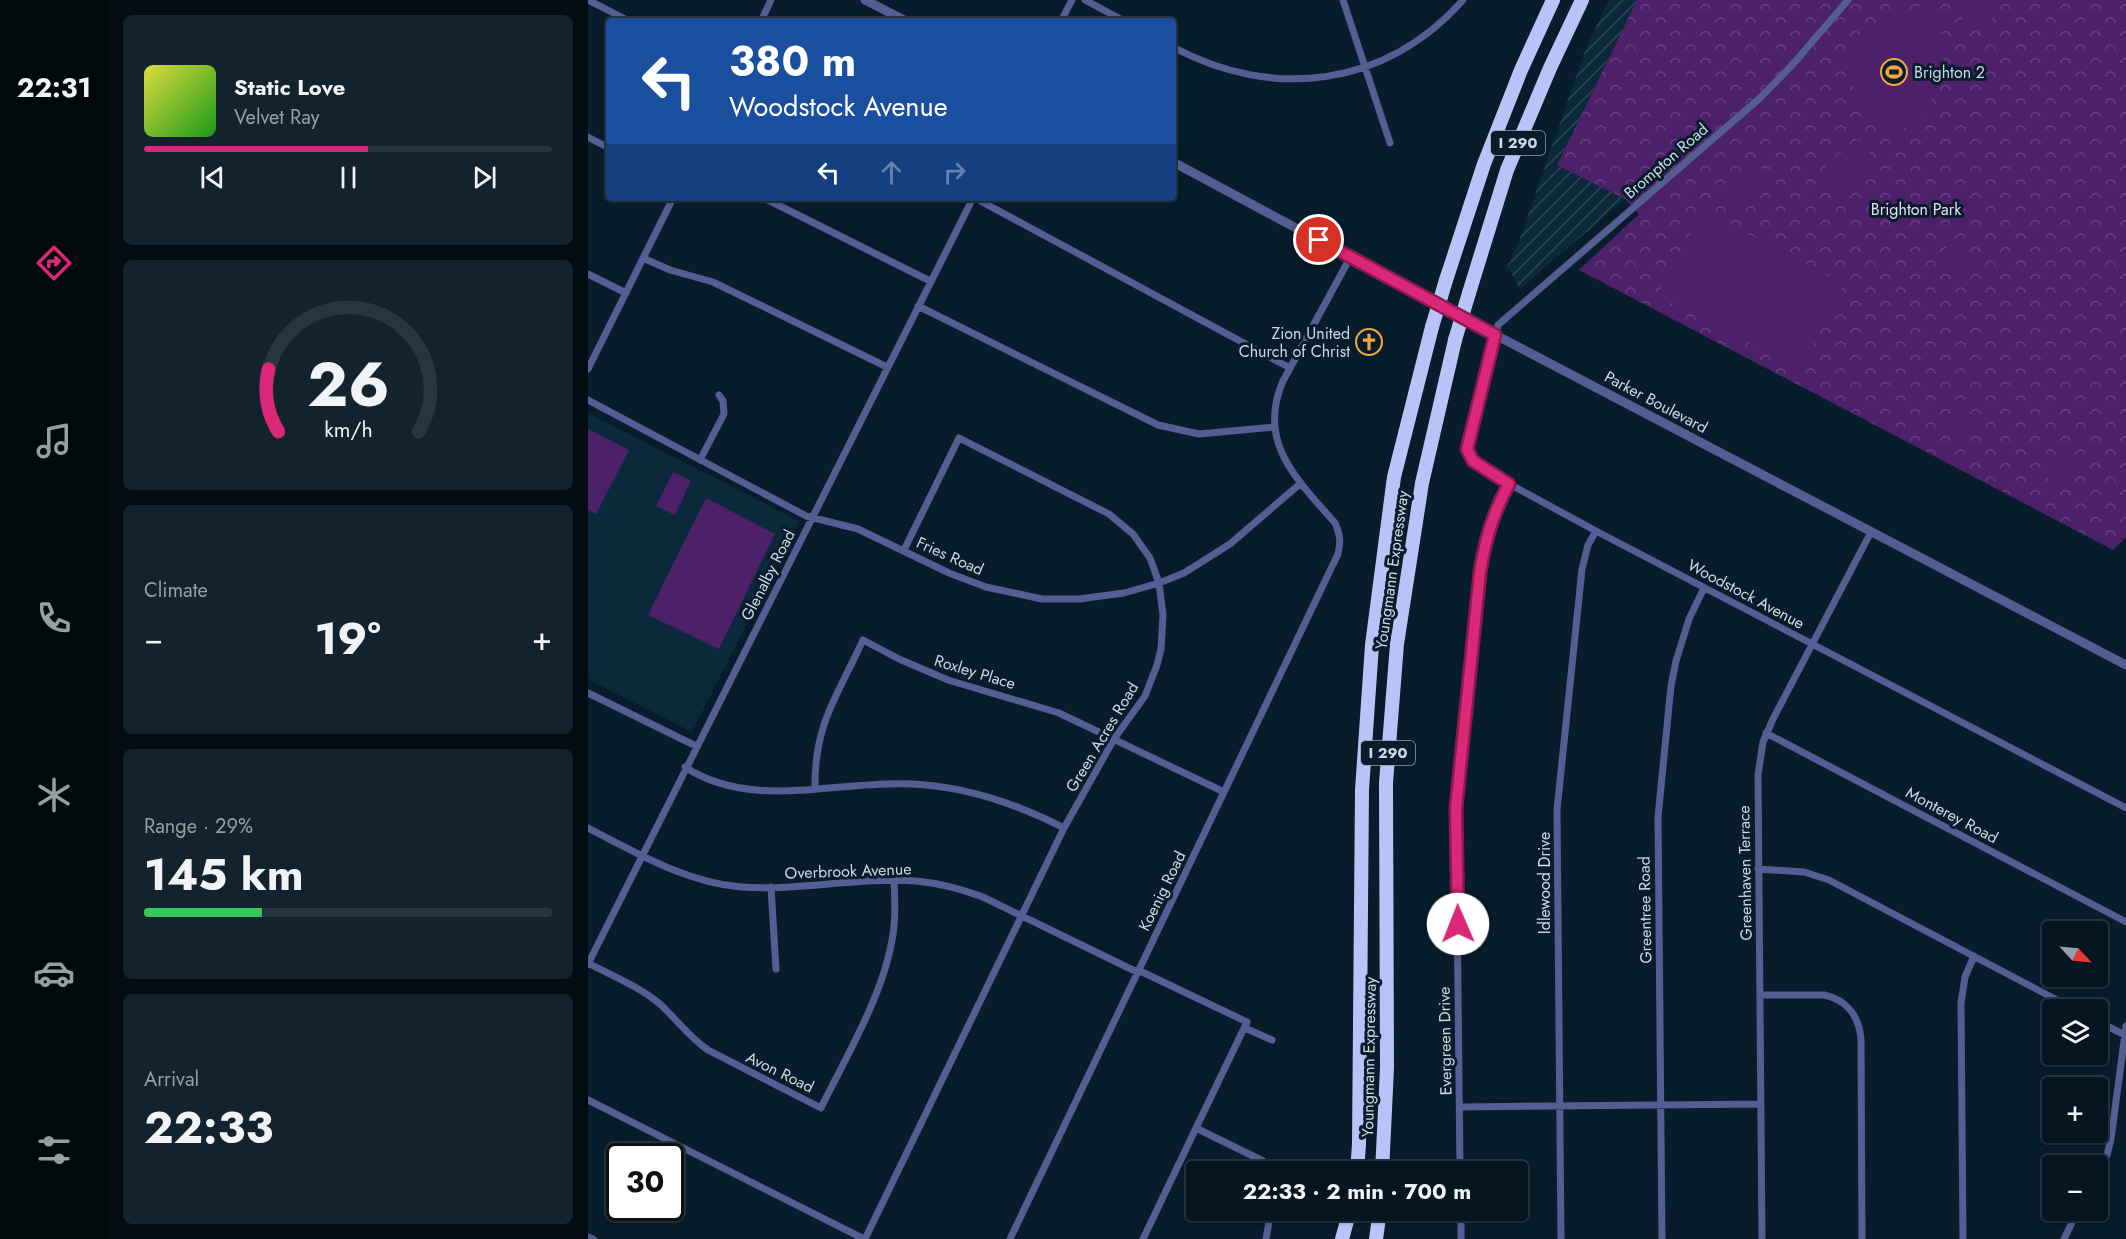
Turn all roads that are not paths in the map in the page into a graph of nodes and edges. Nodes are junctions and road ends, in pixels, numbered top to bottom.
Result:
1 (588, 0) edge
2 (771, 0) edge
3 (865, 0) edge
4 (1072, 0) edge
5 (1085, 0) edge
6 (1343, 0) edge
7 (1463, 0) edge
8 (1553, 0) edge
9 (1582, 0) edge
10 (1848, 0) edge
11 (623, 18) edge
12 (762, 18) edge
13 (900, 18) edge
14 (1063, 18) edge
15 (1118, 18) edge
16 (1176, 48) edge
17 (1365, 67) junction
18 (588, 137) edge
19 (1390, 143) dead end
20 (606, 146) edge
21 (1176, 164) edge
22 (672, 201) edge
23 (770, 201) edge
24 (972, 201) edge
25 (980, 201) edge
26 (1350, 256) junction
27 (643, 258) junction
28 (588, 274) edge
29 (930, 281) junction
30 (626, 293) junction
31 (918, 306) junction
32 (1495, 335) junction
33 (887, 367) junction
34 (1290, 368) junction
35 (588, 369) edge
36 (718, 395) dead end
37 (588, 400) edge
38 (1274, 427) junction
39 (700, 460) junction
40 (1300, 483) junction
41 (1509, 484) junction
42 (811, 518) junction
43 (1596, 531) junction
44 (1871, 532) junction
45 (904, 550) junction
46 (1159, 583) junction
47 (1704, 588) junction
48 (1813, 644) junction
49 (2126, 665) edge
50 (588, 693) edge
51 (1766, 733) junction
52 (1114, 739) junction
53 (696, 746) junction
54 (685, 767) junction
55 (815, 788) junction
56 (1224, 792) junction
57 (2126, 808) edge
58 (588, 828) edge
59 (1064, 828) junction
60 (642, 855) junction
61 (1758, 868) junction
62 (894, 880) junction
63 (771, 887) junction
64 (1021, 915) junction
65 (2126, 922) edge
66 (1974, 956) junction
67 (588, 964) edge
68 (776, 969) dead end
69 (1138, 971) junction
70 (1760, 995) junction
71 (2055, 999) edge
72 (2108, 1026) edge
73 (2126, 1026) edge
74 (1245, 1028) junction
75 (2125, 1035) edge
76 (1272, 1040) dead end
77 (588, 1100) edge
78 (1761, 1104) junction
79 (1660, 1105) junction
80 (1559, 1106) junction
81 (1460, 1107) junction
82 (1196, 1128) junction
83 (2107, 1155) edge
84 (1263, 1161) edge
85 (1358, 1161) edge
86 (1383, 1161) edge
87 (1460, 1161) edge
88 (1269, 1221) edge
89 (1348, 1221) edge
90 (1350, 1221) edge
91 (1379, 1221) edge
92 (1461, 1221) edge
93 (2073, 1221) edge
94 (588, 1236) edge
95 (593, 1239) edge
96 (865, 1239) edge
97 (1010, 1239) edge
98 (1143, 1239) edge
99 (1266, 1239) edge
100 (1342, 1239) edge
101 (1348, 1239) edge
102 (1377, 1239) edge
103 (1461, 1239) edge
104 (1561, 1239) edge
105 (1662, 1239) edge
106 (1762, 1239) edge
107 (1862, 1239) edge
108 (1963, 1239) edge
109 (2064, 1239) edge

1 - 11 street
2 - 12 street
3 - 13 street
4 - 14 street
5 - 15 street
6 - 17 street
7 - 17 street
8 - 85 highway, Youngmann Expressway / I 290, bridge
9 - 86 highway, Youngmann Expressway / I 290, bridge
10 - 32 street, Brompton Road
16 - 17 street
17 - 19 street
18 - 20 street
21 - 26 street, Parker Boulevard
22 - 27 street
23 - 29 street
24 - 29 street, Glenalby Road
25 - 34 street
26 - 32 street, Parker Boulevard
26 - 34 street
27 - 30 street
27 - 33 street
28 - 30 street
29 - 31 street, Glenalby Road
30 - 35 street
31 - 33 street, Glenalby Road
31 - 38 street
32 - 41 street, Woodstock Avenue
32 - 44 street, Parker Boulevard
33 - 42 street, Glenalby Road
34 - 38 street
36 - 39 street
37 - 39 street, Fries Road
38 - 40 street
39 - 42 street, Fries Road
40 - 46 street, Fries Road
40 - 56 street, Koenig Road
41 - 43 street, Woodstock Avenue
41 - 81 street, Evergreen Drive
42 - 45 street, Fries Road
42 - 53 street, Glenalby Road
43 - 47 street, Woodstock Avenue
43 - 80 street, Idlewood Drive
44 - 48 street, Greenhaven Terrace
44 - 49 street, Parker Boulevard
45 - 46 street, Fries Road
45 - 46 street, Green Acres Road
46 - 52 street, Green Acres Road
47 - 48 street, Woodstock Avenue
47 - 79 street, Greentree Road
48 - 51 street, Greenhaven Terrace
48 - 57 street, Woodstock Avenue
50 - 53 street
51 - 61 street, Greenhaven Terrace
51 - 65 street, Monterey Road
52 - 55 street, Roxley Place
52 - 56 street, Roxley Place
52 - 59 street, Green Acres Road
53 - 54 street, Glenalby Road
54 - 55 street
54 - 60 street, Glenalby Road
55 - 59 street
56 - 69 street, Koenig Road
58 - 60 street, Overbrook Avenue
59 - 64 street, Green Acres Road
60 - 63 street, Overbrook Avenue
60 - 67 street, Glenalby Road
61 - 66 street
61 - 70 street, Greenhaven Terrace
62 - 63 street, Overbrook Avenue
62 - 64 street, Overbrook Avenue
62 - 67 street, Avon Road
63 - 68 street
64 - 69 street, Overbrook Avenue
64 - 96 street, Green Acres Road
66 - 71 street
66 - 108 street
69 - 74 street, Overbrook Avenue
69 - 97 street, Koenig Road
70 - 78 street, Greenhaven Terrace
70 - 107 street
72 - 75 street
73 - 75 street
74 - 76 street
74 - 82 street
75 - 83 street
77 - 96 street
78 - 79 street
78 - 106 street, Greenhaven Terrace
79 - 80 street
79 - 105 street, Greentree Road
80 - 81 street
80 - 104 street, Idlewood Drive
81 - 87 street, Evergreen Drive
82 - 84 street
82 - 98 street
88 - 99 street
89 - 100 highway
90 - 101 highway
91 - 102 highway
92 - 103 street
93 - 109 street
94 - 95 street

